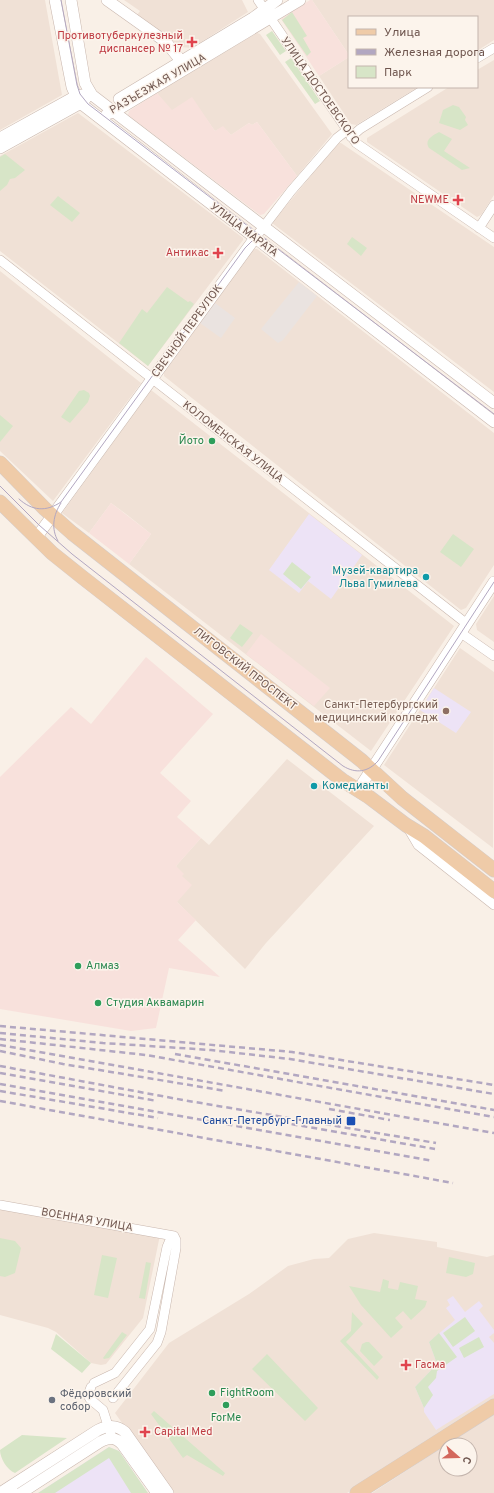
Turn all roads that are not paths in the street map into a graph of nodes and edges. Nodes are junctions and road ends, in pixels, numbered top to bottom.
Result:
1 (55, 0) edge
2 (71, 0) edge
3 (107, 0) edge
4 (278, 0) edge
5 (300, 0) edge
6 (264, 9) edge
7 (494, 48) edge
8 (478, 57) edge
9 (184, 64) junction
10 (426, 88) edge
11 (91, 94) junction
12 (78, 100) junction
13 (111, 109) junction
14 (97, 117) junction
15 (349, 134) junction
16 (0, 138) edge
17 (0, 148) edge
18 (494, 205) edge
19 (263, 226) junction
20 (479, 228) junction
21 (255, 238) junction
22 (494, 238) edge
23 (0, 260) edge
24 (152, 379) junction
25 (494, 403) edge
26 (494, 422) edge
27 (0, 463) edge
28 (0, 502) edge
29 (52, 516) junction
30 (36, 538) junction
31 (494, 582) edge
32 (464, 628) junction
33 (494, 656) edge
34 (366, 784) junction
35 (406, 825) junction
36 (494, 870) edge
37 (494, 891) edge
38 (494, 905) edge
39 (0, 1204) edge
40 (174, 1236) junction
41 (494, 1406) edge
42 (103, 1410) junction
43 (108, 1426) junction
44 (112, 1438) junction
45 (12, 1490) edge
46 (0, 1493) edge
47 (21, 1493) edge
48 (157, 1493) edge
49 (168, 1493) edge
50 (358, 1493) edge

1 - 12 street
2 - 11 street
3 - 9 street
4 - 6 street, РАЗЪЕЗЖАЯ УЛИЦА
5 - 6 street, РАЗЪЕЗЖАЯ УЛИЦА
6 - 9 street, РАЗЪЕЗЖАЯ УЛИЦА
6 - 15 street, УЛИЦА ДОСТОЕВСКОГО
7 - 8 street
9 - 13 street, РАЗЪЕЗЖАЯ УЛИЦА
10 - 15 street, СВЕЧНОЙ ПЕРЕУЛОК
11 - 12 street
11 - 13 street, УЛИЦА МАРАТА
12 - 14 street, УЛИЦА МАРАТА
12 - 16 street
12 - 17 street
13 - 14 street, РАЗЪЕЗЖАЯ УЛИЦА
13 - 19 street, УЛИЦА МАРАТА
14 - 21 street, УЛИЦА МАРАТА
15 - 19 street, СВЕЧНОЙ ПЕРЕУЛОК
15 - 20 street, УЛИЦА ДОСТОЕВСКОГО
18 - 20 street
19 - 21 street, СВЕЧНОЙ ПЕРЕУЛОК
19 - 25 street, УЛИЦА МАРАТА
20 - 22 street, УЛИЦА ДОСТОЕВСКОГО
21 - 24 street, СВЕЧНОЙ ПЕРЕУЛОК
21 - 26 street, УЛИЦА МАРАТА
23 - 24 street, КОЛОМЕНСКАЯ УЛИЦА
24 - 29 street, СВЕЧНОЙ ПЕРЕУЛОК
24 - 32 street, КОЛОМЕНСКАЯ УЛИЦА
27 - 29 main road, ЛИГОВСКИЙ ПРОСПЕКТ
28 - 30 main road, ЛИГОВСКИЙ ПРОСПЕКТ
29 - 30 street, СВЕЧНОЙ ПЕРЕУЛОК
29 - 34 main road, ЛИГОВСКИЙ ПРОСПЕКТ
30 - 34 main road, ЛИГОВСКИЙ ПРОСПЕКТ
31 - 32 street
32 - 33 street, КОЛОМЕНСКАЯ УЛИЦА
32 - 34 street
34 - 35 main road, ЛИГОВСКИЙ ПРОСПЕКТ
34 - 36 main road, ЛИГОВСКИЙ ПРОСПЕКТ
35 - 37 main road, ЛИГОВСКИЙ ПРОСПЕКТ
35 - 38 street
39 - 40 street, ВОЕННАЯ УЛИЦА
40 - 42 street
40 - 42 street
41 - 50 main road
42 - 43 street
43 - 44 street
43 - 45 street
43 - 49 street
44 - 47 street
44 - 48 street
45 - 46 street

